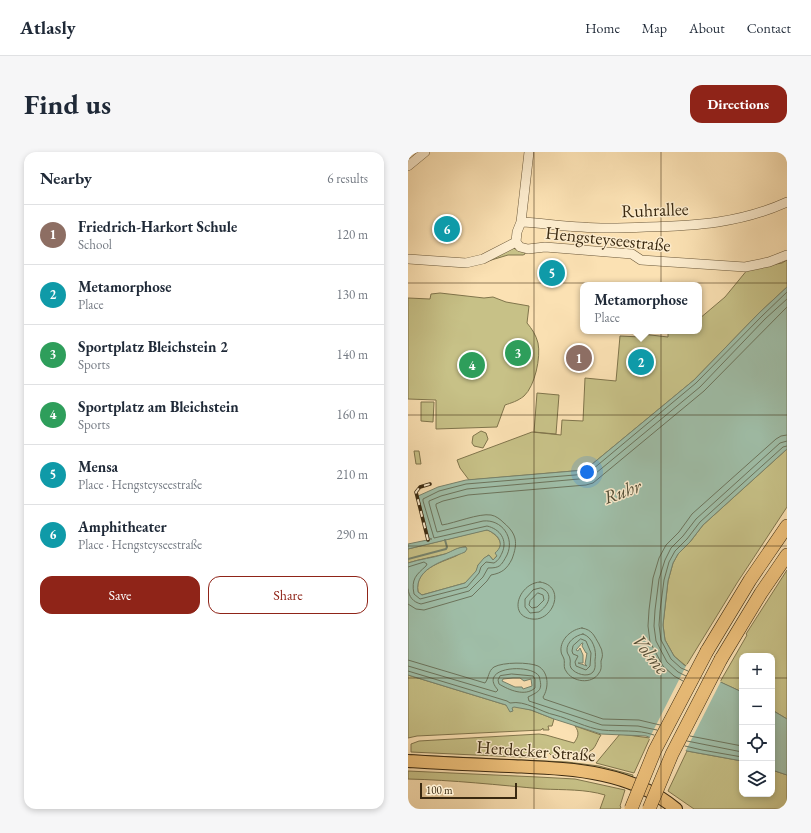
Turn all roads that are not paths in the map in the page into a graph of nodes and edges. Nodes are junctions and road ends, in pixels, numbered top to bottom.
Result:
1 (410, 152) edge
2 (425, 152) edge
3 (529, 152) edge
4 (412, 163) edge
5 (787, 202) edge
6 (521, 222) junction
7 (516, 242) junction
8 (787, 255) edge
9 (408, 259) edge
10 (787, 526) edge
11 (787, 555) edge
12 (408, 761) edge
13 (631, 809) edge
14 (649, 809) edge
15 (676, 809) edge

1 - 4 street
2 - 4 street
3 - 6 street
5 - 6 street, Ruhrallee
6 - 7 street
7 - 8 street, Hengsteyseestraße
7 - 9 street
10 - 13 highway, bridge
11 - 14 highway, bridge
12 - 15 main road, Herdecker Straße

